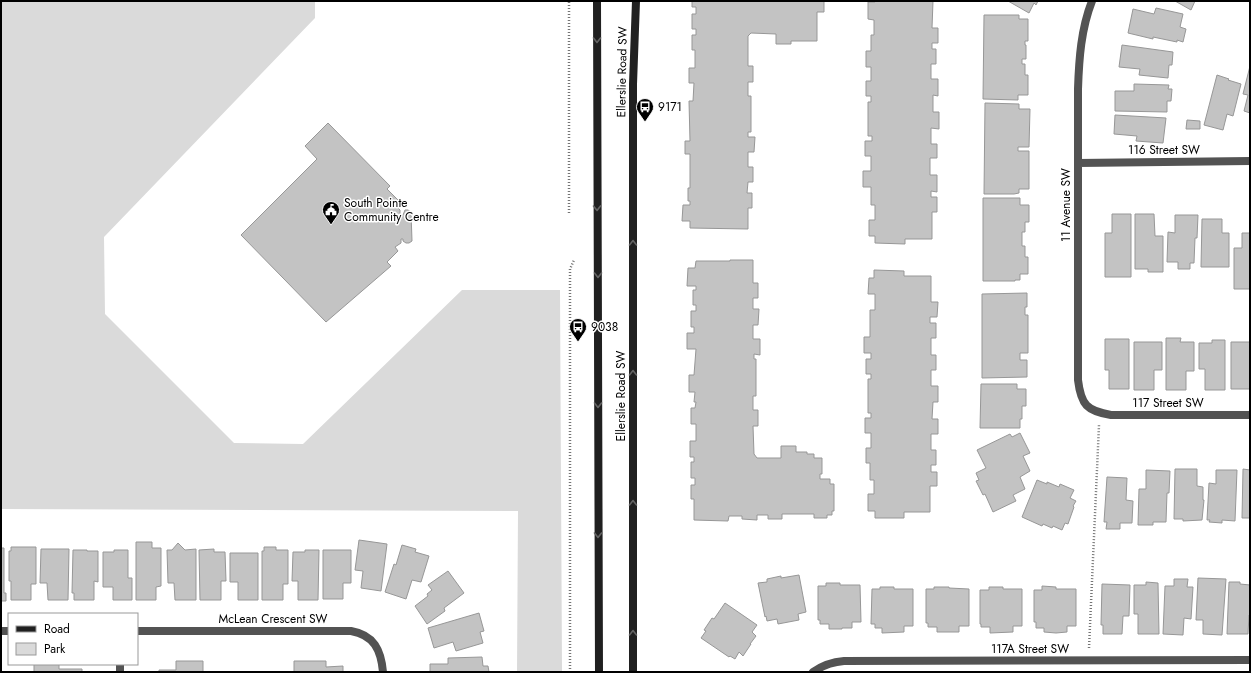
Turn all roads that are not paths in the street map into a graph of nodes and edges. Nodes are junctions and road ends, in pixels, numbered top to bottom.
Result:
1 (597, 1) edge
2 (636, 1) edge
3 (1092, 1) edge
4 (1250, 161) edge
5 (1078, 163) junction
6 (1088, 408) joint
7 (1250, 415) edge
8 (138, 631) edge
9 (1250, 660) edge
10 (383, 672) edge
11 (599, 672) edge
12 (633, 672) edge
13 (813, 672) edge

1 -> 11 main road, Ellerslie Road SW
12 -> 2 main road, Ellerslie Road SW
3 - 5 street, 11 Avenue SW
4 - 5 street, 116 Street SW
5 - 6 street, 11 Avenue SW
6 - 7 street, 117 Street SW
8 - 10 street, McLean Crescent SW
9 - 13 street, 117A Street SW

